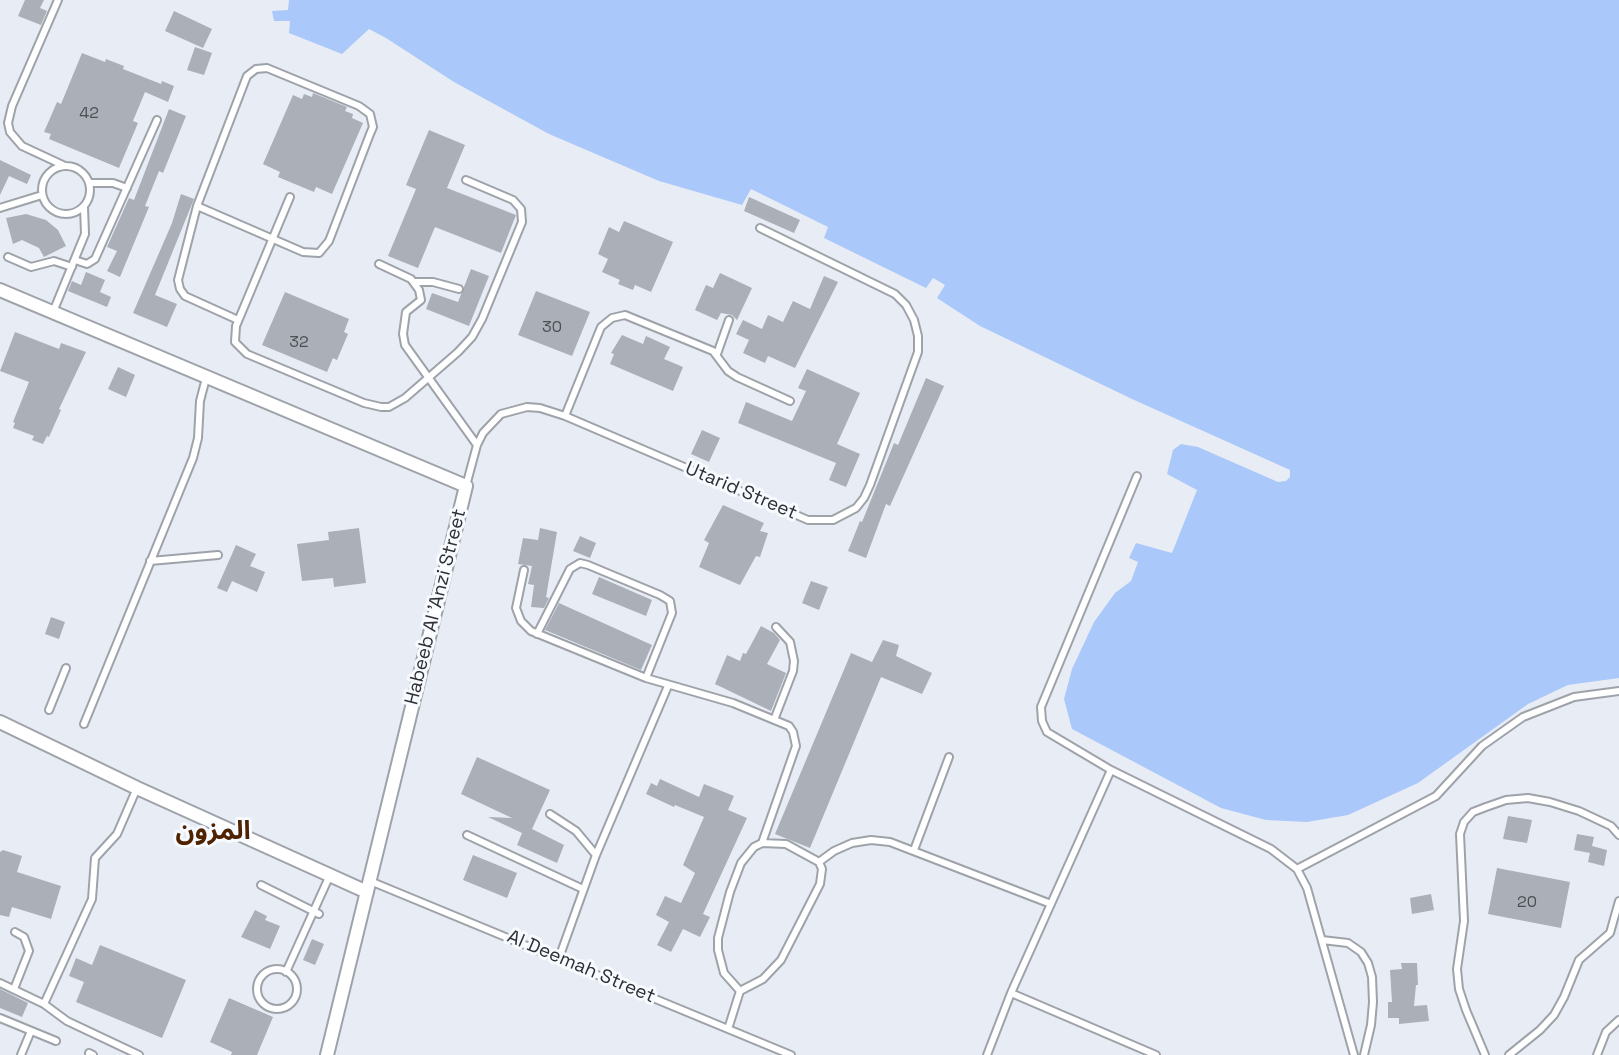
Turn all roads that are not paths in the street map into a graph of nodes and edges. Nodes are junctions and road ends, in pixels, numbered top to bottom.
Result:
1 (58, 0) edge
2 (157, 120) dead end
3 (65, 166) junction
4 (466, 180) dead end
5 (90, 183) junction
6 (127, 188) junction
7 (42, 195) junction
8 (289, 197) dead end
9 (197, 206) junction
10 (84, 207) junction
11 (0, 208) edge
12 (760, 228) dead end
13 (272, 240) junction
14 (8, 257) dead end
15 (74, 263) junction
16 (379, 264) dead end
17 (414, 282) junction
18 (459, 289) dead end
19 (0, 290) edge
20 (53, 312) junction
21 (238, 320) junction
22 (729, 320) dead end
23 (717, 354) junction
24 (206, 376) junction
25 (429, 377) junction
26 (790, 401) dead end
27 (565, 416) junction
28 (477, 445) junction
29 (1137, 476) dead end
30 (466, 486) junction
31 (218, 555) dead end
32 (150, 561) junction
33 (524, 570) dead end
34 (776, 627) dead end
35 (537, 634) junction
36 (66, 668) dead end
37 (646, 678) junction
38 (668, 686) junction
39 (1619, 691) edge
40 (49, 710) dead end
41 (774, 720) junction
42 (0, 722) edge
43 (84, 724) dead end
44 (949, 757) dead end
45 (1111, 770) junction
46 (137, 788) junction
47 (550, 814) dead end
48 (467, 835) dead end
49 (1619, 835) edge
50 (762, 843) junction
51 (914, 850) junction
52 (596, 855) junction
53 (819, 862) junction
54 (1297, 869) junction
55 (330, 875) junction
56 (261, 885) dead end
57 (368, 887) junction
58 (583, 889) junction
59 (1619, 901) edge
60 (1051, 904) junction
61 (316, 913) junction
62 (16, 932) dead end
63 (1322, 940) junction
64 (559, 958) junction
65 (286, 972) junction
66 (0, 983) edge
67 (14, 989) junction
68 (740, 991) junction
69 (1012, 993) junction
70 (44, 1004) junction
71 (0, 1018) edge
72 (1619, 1020) edge
73 (727, 1029) junction
74 (31, 1031) junction
75 (56, 1041) dead end
76 (21, 1055) edge
77 (139, 1055) edge
78 (327, 1055) edge
79 (791, 1055) edge
80 (987, 1055) edge
81 (1156, 1055) edge
82 (1354, 1055) edge
83 (1364, 1055) edge
84 (1485, 1055) edge
85 (1509, 1055) edge
86 (1597, 1055) edge

1 - 3 lane
2 - 6 lane
3 - 5 lane
3 - 7 lane
4 - 25 lane
5 - 6 lane
5 - 10 lane
6 - 15 lane
7 - 10 lane
7 - 11 lane
8 - 13 lane
9 - 13 lane
9 - 13 lane
9 - 21 lane
10 - 15 lane
12 - 27 lane, Utarid Street
13 - 21 lane
14 - 15 lane
15 - 20 lane
16 - 17 lane
17 - 18 lane
17 - 25 lane
19 - 20 street, Habeeb Al 'Anzi Street
20 - 24 street, Habeeb Al 'Anzi Street
21 - 25 lane
22 - 23 lane
23 - 26 lane
23 - 27 lane
24 - 30 street, Habeeb Al 'Anzi Street
24 - 32 lane
25 - 28 lane
27 - 28 lane, Utarid Street
28 - 30 lane, Utarid Street
29 - 45 lane
30 - 57 street, Habeeb Al 'Anzi Street
31 - 32 lane
32 - 43 lane
33 - 35 lane
34 - 41 lane
35 - 37 lane
35 - 37 lane
36 - 40 lane
37 - 38 lane
38 - 41 lane
38 - 52 lane
39 - 54 lane
41 - 50 lane
42 - 46 street
44 - 51 lane
45 - 54 lane
45 - 60 lane
46 - 55 street
46 - 70 lane
47 - 52 lane
48 - 58 lane
49 - 84 lane
50 - 53 lane
50 - 68 lane
51 - 53 lane
51 - 60 lane
52 - 58 lane
53 - 68 lane
54 - 63 lane
55 - 57 street
55 - 61 lane
56 - 61 lane
57 - 64 lane, Al Deemah Street
57 - 78 street, Habeeb Al 'Anzi Street
58 - 64 lane
59 - 85 lane
60 - 69 lane
61 - 65 lane
62 - 67 lane
63 - 82 lane
63 - 83 lane
64 - 73 lane, Al Deemah Street
65 - 65 lane
66 - 67 lane
67 - 70 lane
68 - 73 lane
69 - 80 lane
69 - 81 lane
70 - 77 lane
71 - 74 lane
72 - 86 lane
73 - 79 lane, Al Deemah Street
74 - 75 lane
74 - 76 lane

